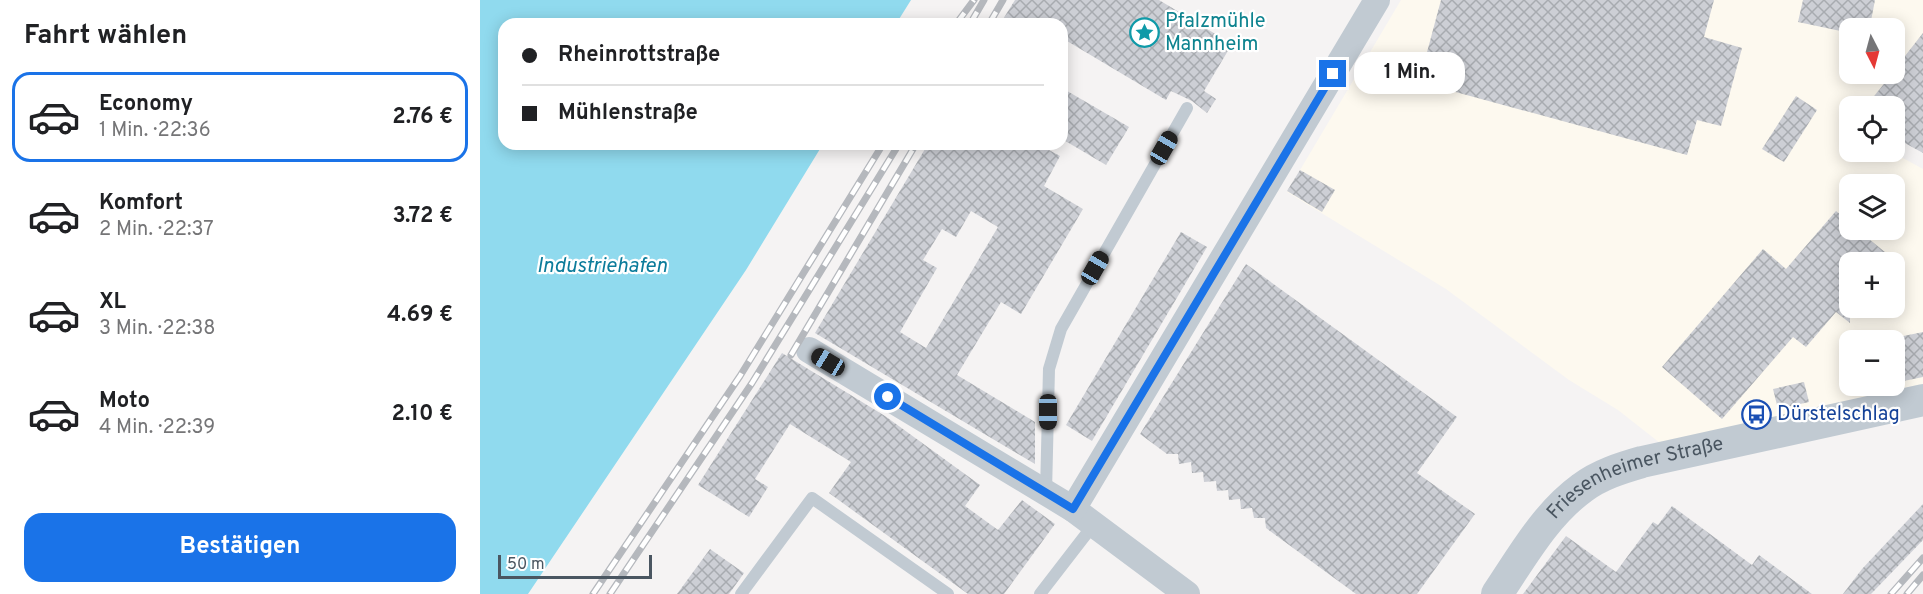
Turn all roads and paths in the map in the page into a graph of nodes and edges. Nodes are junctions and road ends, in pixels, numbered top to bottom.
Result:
1 (1377, 0) edge
2 (1187, 108) dead end
3 (809, 350) dead end
4 (1923, 400) edge
5 (1046, 492) junction
6 (1073, 509) junction
7 (1094, 524) junction
8 (741, 594) edge
9 (948, 594) edge
10 (1040, 594) edge
11 (1187, 594) edge
12 (1497, 594) edge

1 - 6 street
2 - 5 lane
3 - 5 street
4 - 12 street, Friesenheimer Straße
5 - 6 street
6 - 7 street
7 - 10 lane
7 - 11 street
8 - 9 lane

